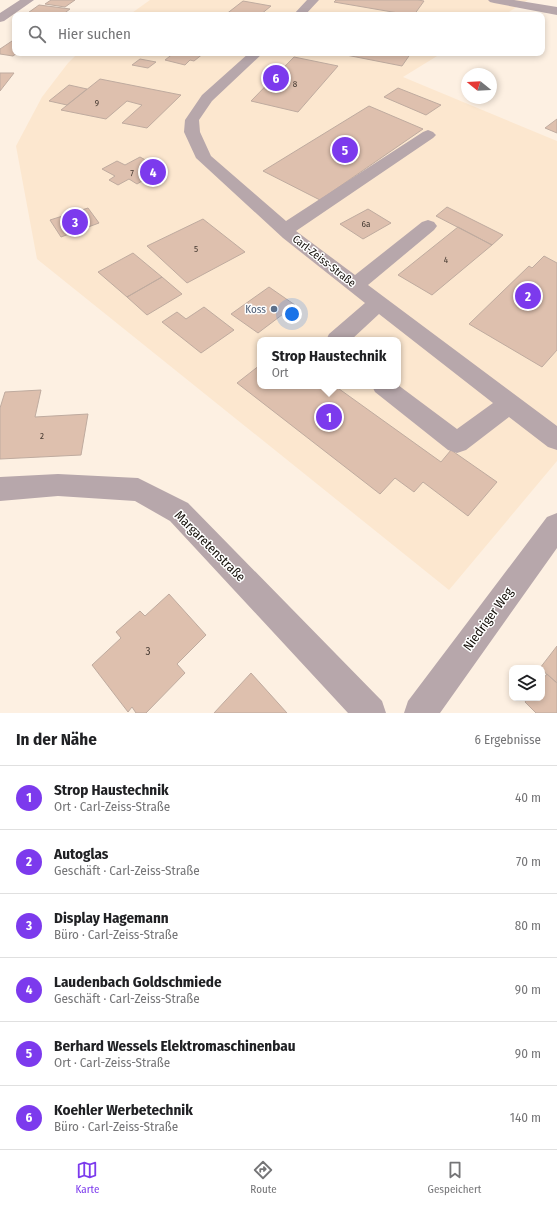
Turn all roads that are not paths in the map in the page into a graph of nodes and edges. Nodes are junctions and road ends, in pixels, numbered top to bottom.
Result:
1 (28, 0) edge
2 (313, 0) edge
3 (494, 0) edge
4 (557, 11) edge
5 (302, 12) edge
6 (0, 18) edge
7 (254, 56) edge
8 (428, 135) dead end
9 (428, 226) dead end
10 (285, 230) junction
11 (355, 285) junction
12 (379, 303) junction
13 (340, 337) edge
14 (387, 389) edge
15 (509, 404) junction
16 (557, 440) edge
17 (0, 489) edge
18 (557, 526) edge
19 (370, 713) edge
20 (420, 713) edge

1 - 6 street
2 - 5 street
3 - 4 street
7 - 10 street, Carl-Zeiss-Straße
8 - 10 street
9 - 11 street
10 - 11 street, Carl-Zeiss-Straße
11 - 12 street, Carl-Zeiss-Straße
12 - 13 street
12 - 15 street, Carl-Zeiss-Straße
14 - 15 street
15 - 16 street, Carl-Zeiss-Straße
17 - 19 street, Margaretenstraße
18 - 20 street, Niedriger Weg

